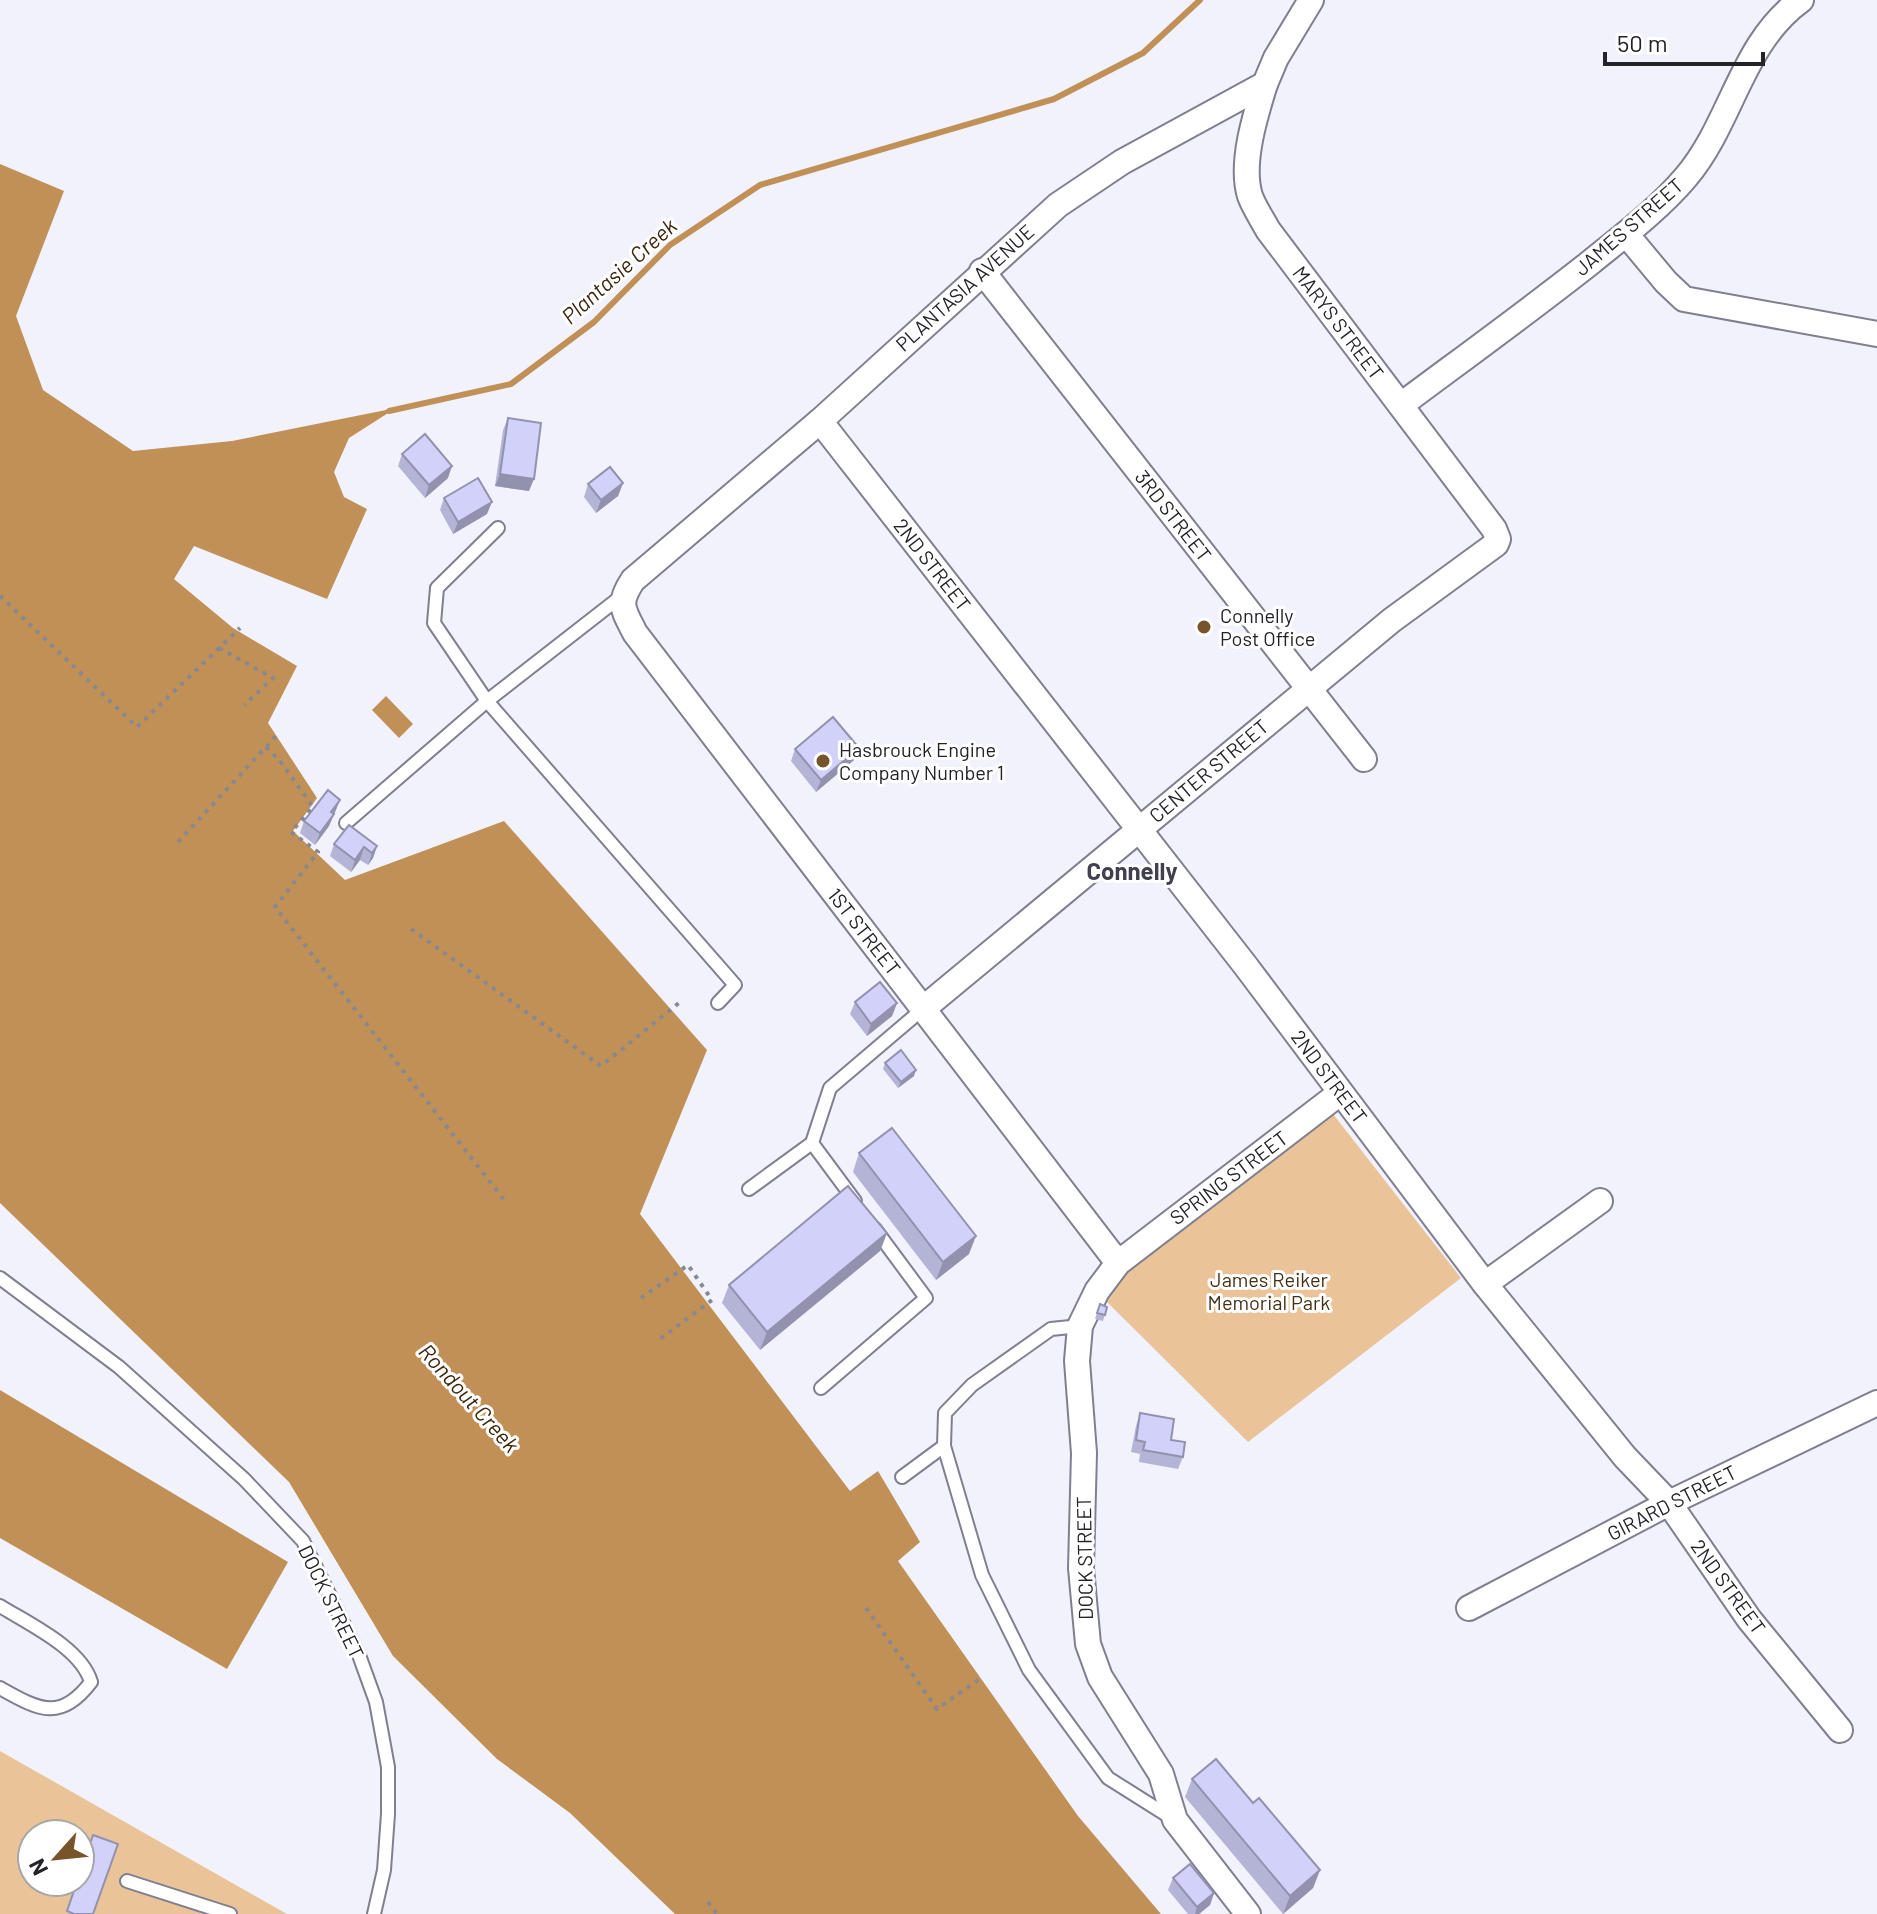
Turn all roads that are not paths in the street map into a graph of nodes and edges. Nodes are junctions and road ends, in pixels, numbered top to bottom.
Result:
1 (1311, 0) edge
2 (1801, 0) edge
3 (1265, 84) junction
4 (1626, 234) junction
5 (982, 271) junction
6 (1877, 334) edge
7 (1401, 405) junction
8 (820, 421) junction
9 (498, 528) dead end
10 (1498, 539) joint
11 (623, 595) junction
12 (1309, 689) junction
13 (487, 701) junction
14 (1364, 759) dead end
15 (346, 823) edge
16 (1138, 830) junction
17 (718, 1003) dead end
18 (924, 1008) junction
19 (1340, 1093) junction
20 (812, 1143) junction
21 (749, 1189) dead end
22 (1600, 1201) dead end
23 (1118, 1263) junction
24 (0, 1278) edge
25 (1485, 1284) junction
26 (1080, 1326) junction
27 (821, 1388) dead end
28 (1877, 1403) edge
29 (944, 1446) junction
30 (902, 1477) dead end
31 (1669, 1503) junction
32 (0, 1606) edge
33 (1469, 1608) dead end
34 (0, 1688) edge
35 (1840, 1730) dead end
36 (1175, 1820) junction
37 (127, 1881) dead end
38 (230, 1914) edge
39 (374, 1914) edge
40 (1248, 1914) edge

1 - 3 street
2 - 4 street, JAMES STREET
3 - 5 street, PLANTASIA AVENUE
3 - 7 street, MARYS STREET
4 - 6 street
4 - 7 street, JAMES STREET
5 - 8 street, PLANTASIA AVENUE
5 - 12 street, 3RD STREET
7 - 10 street, MARYS STREET
8 - 11 street, PLANTASIA AVENUE
8 - 16 street, 2ND STREET
9 - 13 lane
10 - 12 street, CENTER STREET
11 - 13 lane
11 - 18 street, 1ST STREET
12 - 14 street, 3RD STREET
12 - 16 street, CENTER STREET
13 - 15 lane
13 - 17 lane
16 - 18 street, CENTER STREET
16 - 19 street, 2ND STREET
18 - 20 lane
18 - 23 street, 1ST STREET
19 - 23 street, SPRING STREET
19 - 25 street, 2ND STREET
20 - 21 lane
20 - 27 lane
22 - 25 street
23 - 26 street, DOCK STREET
24 - 39 lane, DOCK STREET
25 - 31 street, 2ND STREET
26 - 29 lane
26 - 36 street, DOCK STREET
28 - 31 street, GIRARD STREET
29 - 30 lane
29 - 36 lane
31 - 33 street, GIRARD STREET
31 - 35 street, 2ND STREET
32 - 34 lane
36 - 40 street, DOCK STREET
37 - 38 lane

